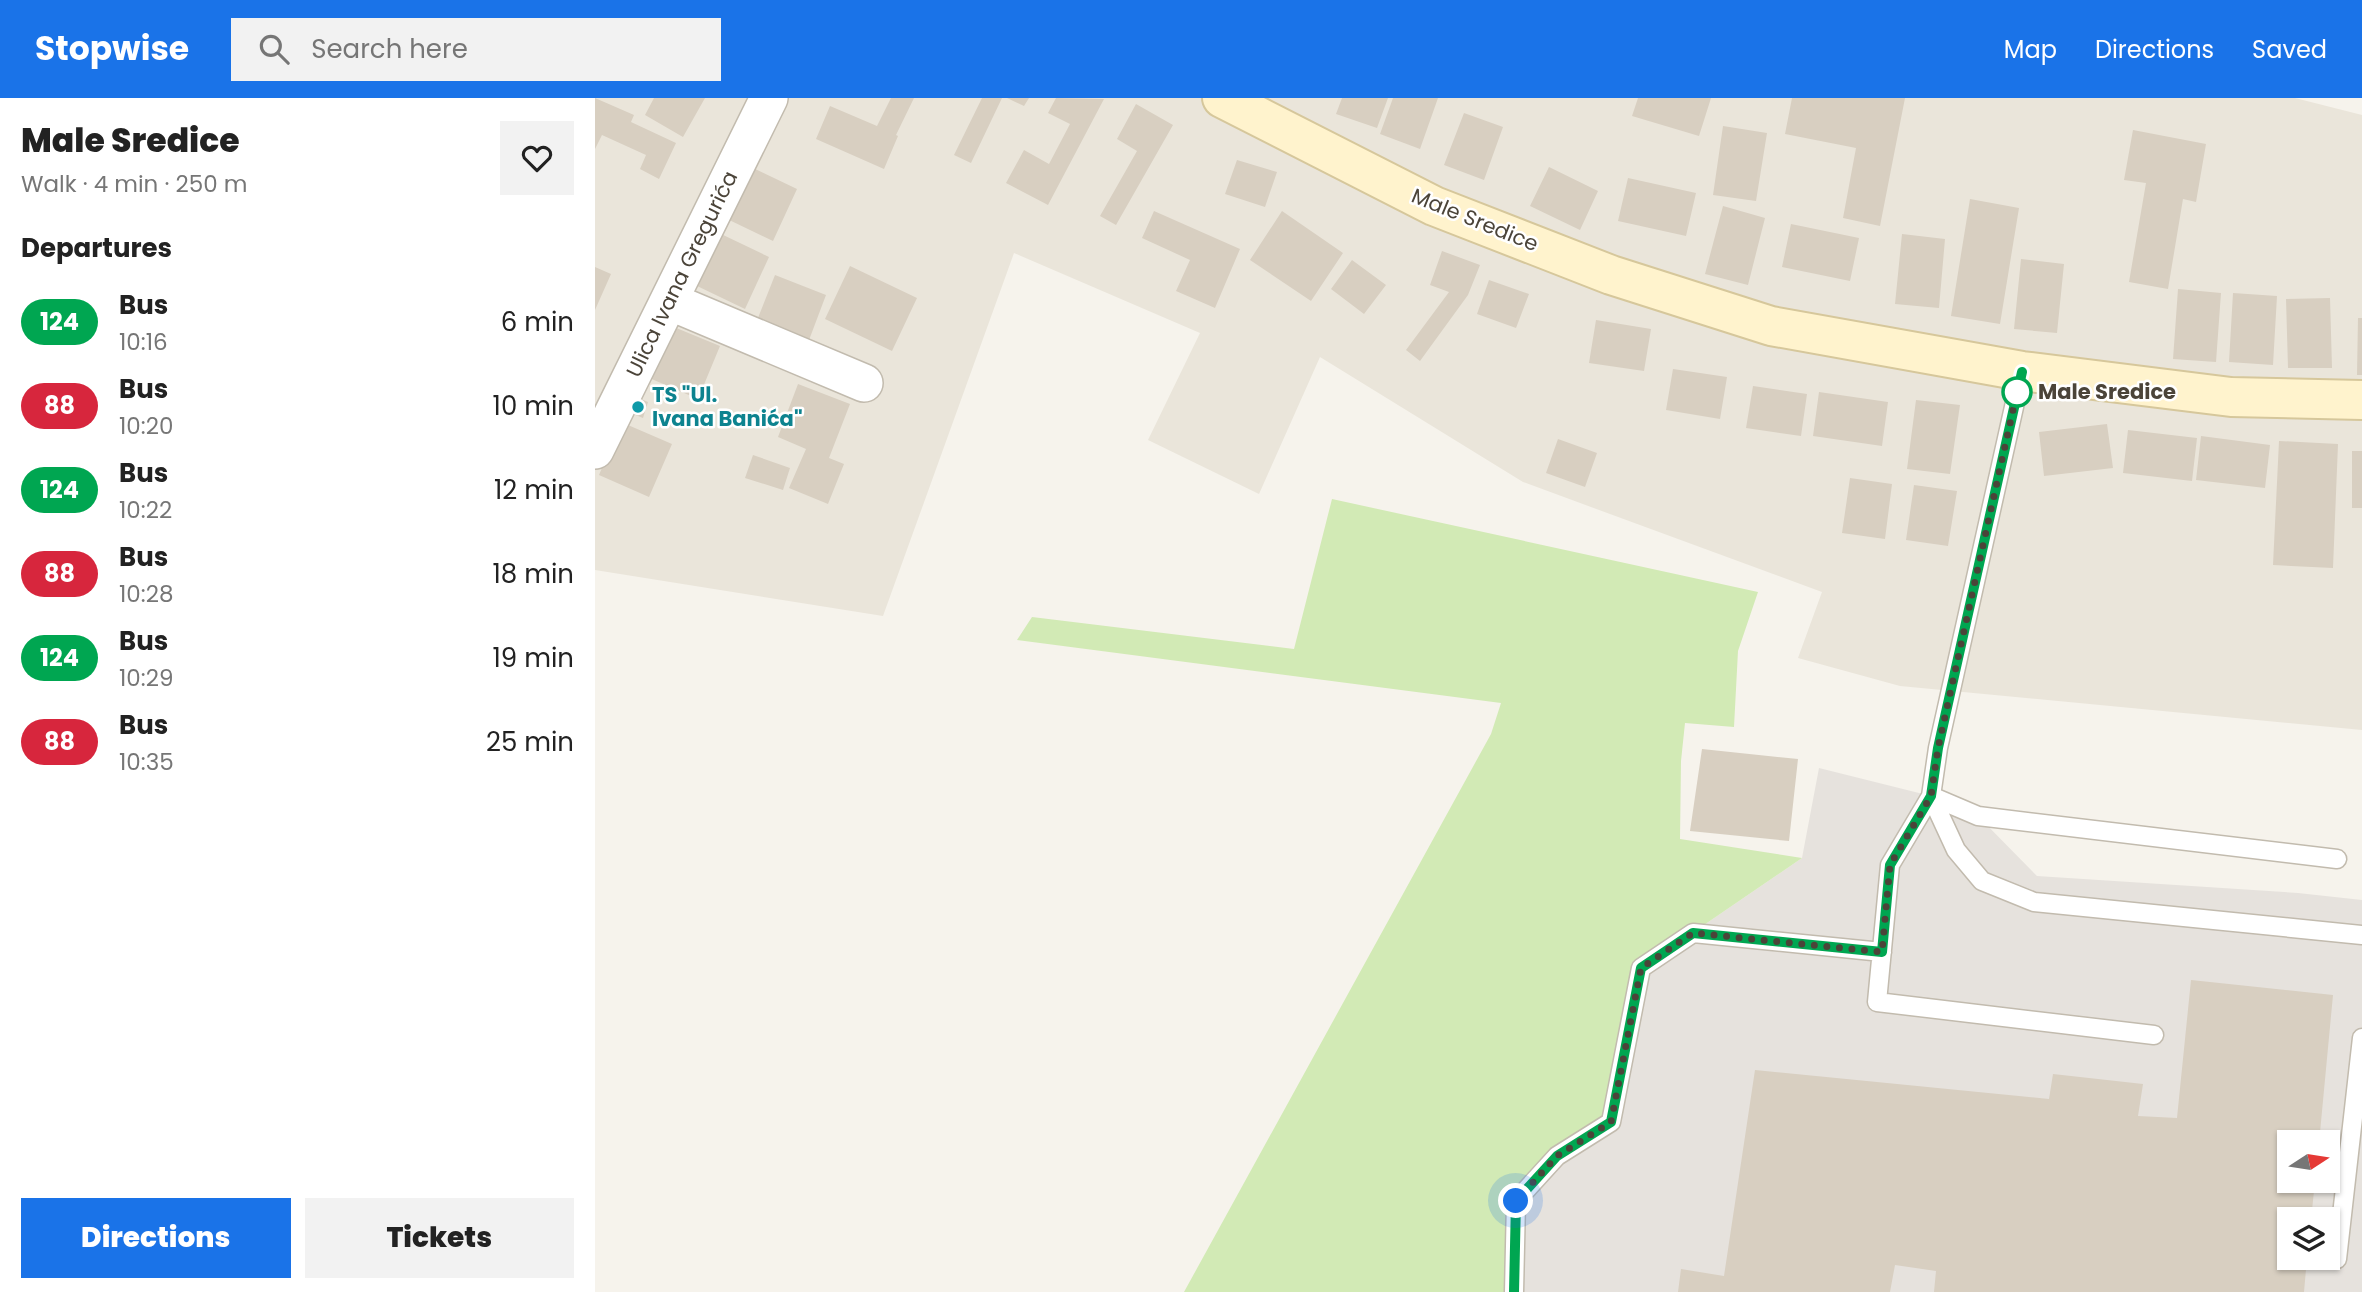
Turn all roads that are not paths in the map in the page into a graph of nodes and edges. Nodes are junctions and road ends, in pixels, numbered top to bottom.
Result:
1 (769, 98) edge
2 (1222, 98) edge
3 (669, 301) junction
4 (2022, 372) junction
5 (864, 383) dead end
6 (2362, 400) edge
7 (595, 450) edge
8 (1931, 796) junction
9 (2337, 859) dead end
10 (2362, 934) edge
11 (1882, 952) junction
12 (2154, 1035) dead end
13 (2362, 1038) edge
14 (2340, 1232) edge
15 (1514, 1292) edge

1 - 3 street, Ulica Ivana Gregurića
2 - 4 street, Male Sredice
3 - 5 street
3 - 7 street, Ulica Ivana Gregurića
4 - 6 street, Male Sredice
4 - 8 lane
8 - 9 lane
8 - 10 lane
8 - 11 lane
11 - 12 lane
11 - 15 lane
13 - 14 lane

